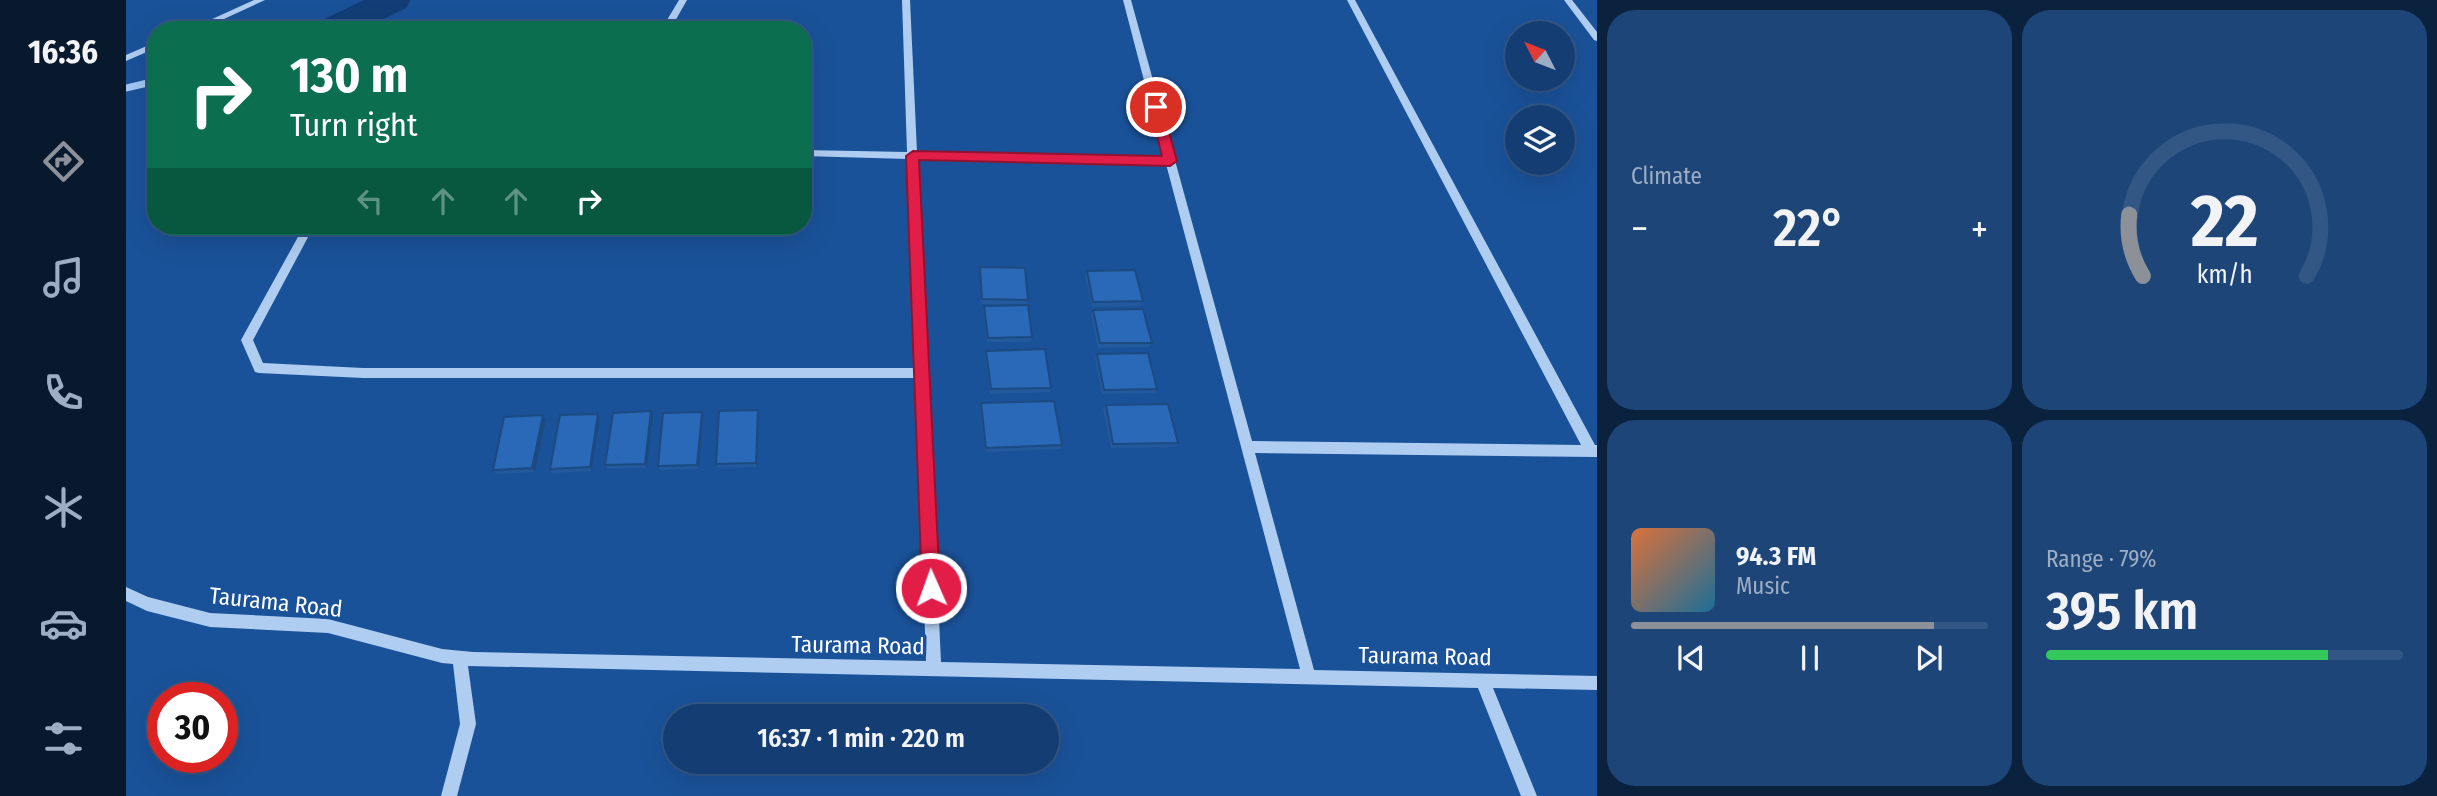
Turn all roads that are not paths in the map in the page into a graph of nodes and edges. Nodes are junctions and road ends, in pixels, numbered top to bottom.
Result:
1 (261, 0) edge
2 (684, 0) edge
3 (906, 0) edge
4 (1127, 0) edge
5 (1351, 0) edge
6 (1568, 0) edge
7 (213, 21) edge
8 (671, 21) edge
9 (1597, 38) edge
10 (147, 49) edge
11 (126, 58) edge
12 (812, 153) edge
13 (913, 156) junction
14 (1170, 161) junction
15 (304, 235) edge
16 (922, 373) junction
17 (1247, 447) junction
18 (1594, 451) edge
19 (126, 594) edge
20 (460, 658) junction
21 (934, 669) junction
22 (1309, 677) junction
23 (1482, 680) junction
24 (1597, 683) edge
25 (449, 796) edge
26 (1529, 796) edge

1 - 7 street
2 - 8 street
3 - 13 street
4 - 14 street
5 - 18 street
6 - 9 street
10 - 11 street
12 - 13 street
13 - 14 street
13 - 16 street
14 - 17 street
15 - 16 street
16 - 21 street
17 - 18 street
17 - 22 street
19 - 20 street, Taurama Road
20 - 21 street, Taurama Road
20 - 25 street
21 - 22 street, Taurama Road
22 - 23 street, Taurama Road
23 - 24 street, Taurama Road
23 - 26 street

